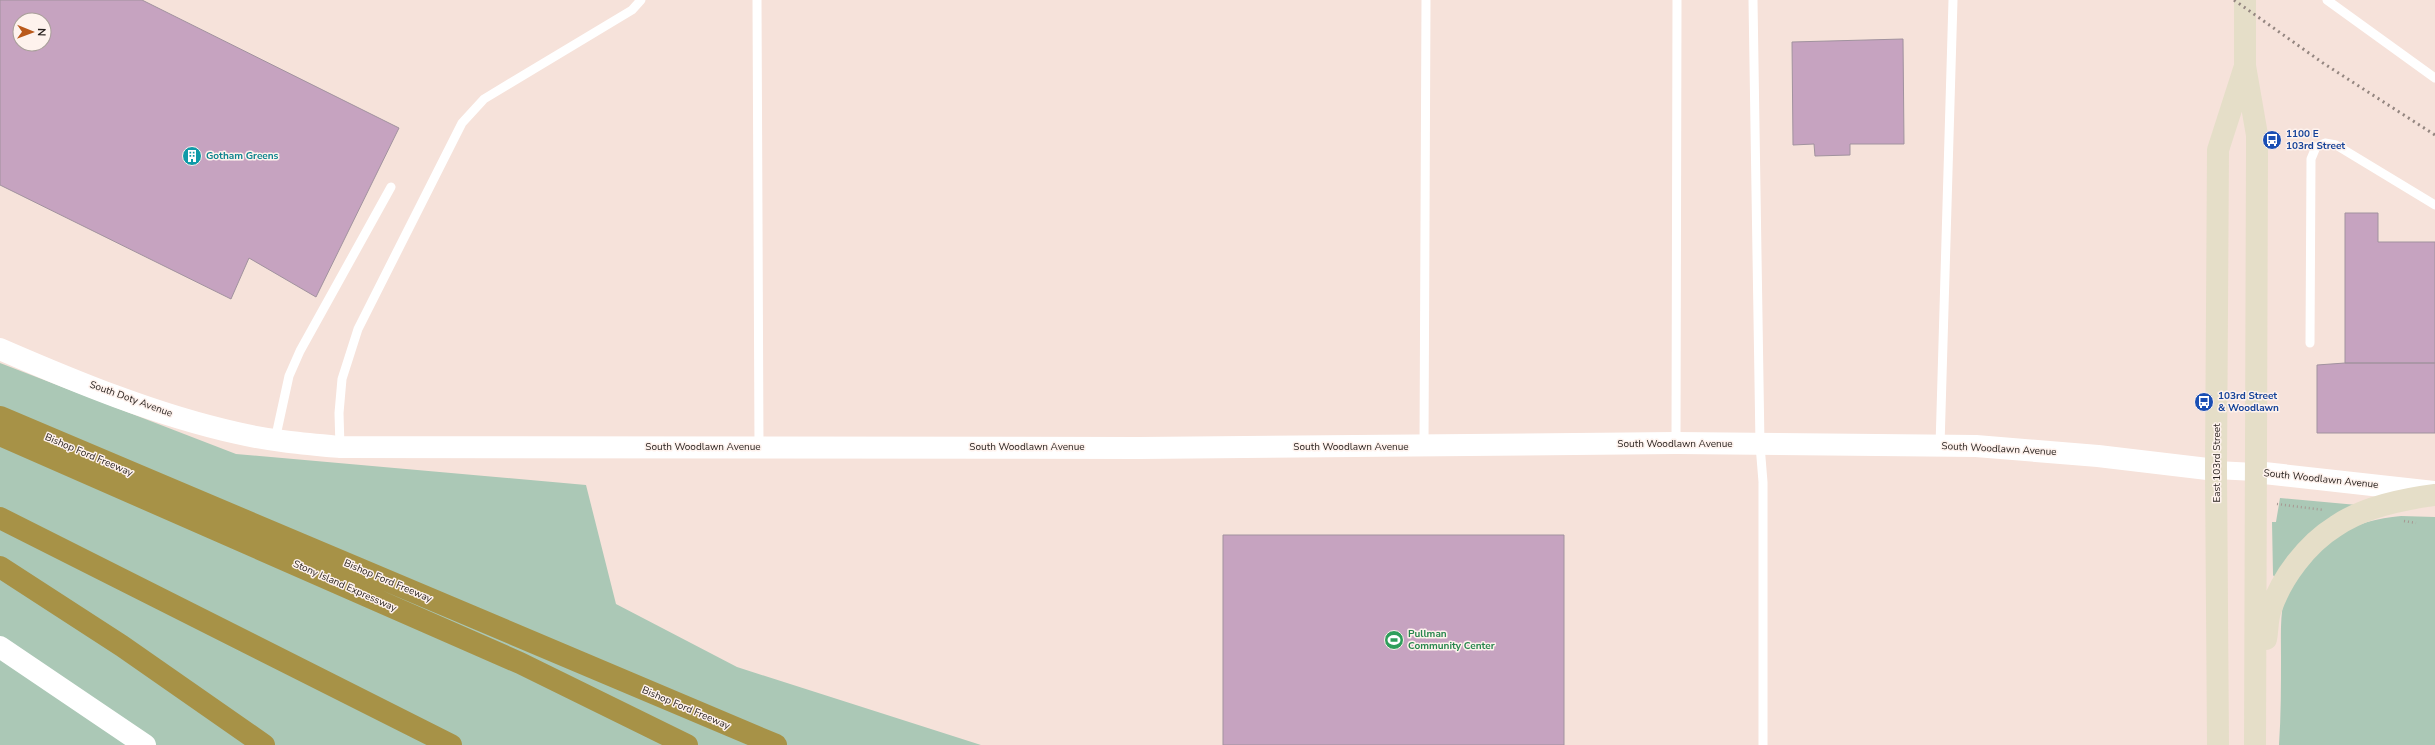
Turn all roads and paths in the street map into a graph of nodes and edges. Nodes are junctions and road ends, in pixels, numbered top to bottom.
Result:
1 (641, 0) edge
2 (757, 0) edge
3 (1426, 0) edge
4 (1677, 0) edge
5 (1752, 0) edge
6 (1953, 0) edge
7 (2245, 0) edge
8 (2327, 0) edge
9 (2245, 66) junction
10 (2435, 78) edge
11 (391, 187) dead end
12 (2435, 205) edge
13 (2310, 343) dead end
14 (0, 349) edge
15 (0, 417) edge
16 (0, 435) edge
17 (270, 439) junction
18 (1676, 443) junction
19 (1760, 445) junction
20 (1424, 446) junction
21 (1940, 446) junction
22 (340, 447) junction
23 (759, 447) junction
24 (2216, 470) junction
25 (2255, 472) junction
26 (2435, 492) edge
27 (2435, 495) edge
28 (2277, 504) dead end
29 (2329, 511) dead end
30 (0, 518) edge
31 (0, 567) edge
32 (0, 647) edge
33 (2255, 722) junction
34 (145, 745) edge
35 (264, 745) edge
36 (451, 745) edge
37 (687, 745) edge
38 (776, 745) edge
39 (1763, 745) edge
40 (2218, 745) edge
41 (2256, 745) edge

1 - 22 lane
2 - 23 lane
3 - 20 lane
4 - 18 lane
5 - 19 lane
6 - 21 lane
7 - 9 main road, East 103rd Street
8 - 10 lane
9 - 24 main road, East 103rd Street
9 - 25 main road, East 103rd Street
11 - 17 lane
12 - 13 lane
14 - 17 street, South Doty Avenue
15 - 38 highway, Bishop Ford Freeway
16 - 37 highway, Stony Island Expressway
17 - 22 street, South Woodlawn Avenue
18 - 19 street, South Woodlawn Avenue
18 - 20 street, South Woodlawn Avenue
19 - 21 street, South Woodlawn Avenue
19 - 39 lane
20 - 23 street, South Woodlawn Avenue
21 - 24 street, South Woodlawn Avenue
22 - 23 street, South Woodlawn Avenue
24 - 25 street, South Woodlawn Avenue
24 - 40 main road, East 103rd Street
25 - 26 street, South Woodlawn Avenue
25 - 33 main road, East 103rd Street
27 - 33 main road
28 - 29 path
30 - 36 highway
31 - 35 highway
32 - 34 street
33 - 41 main road, East 103rd Street

